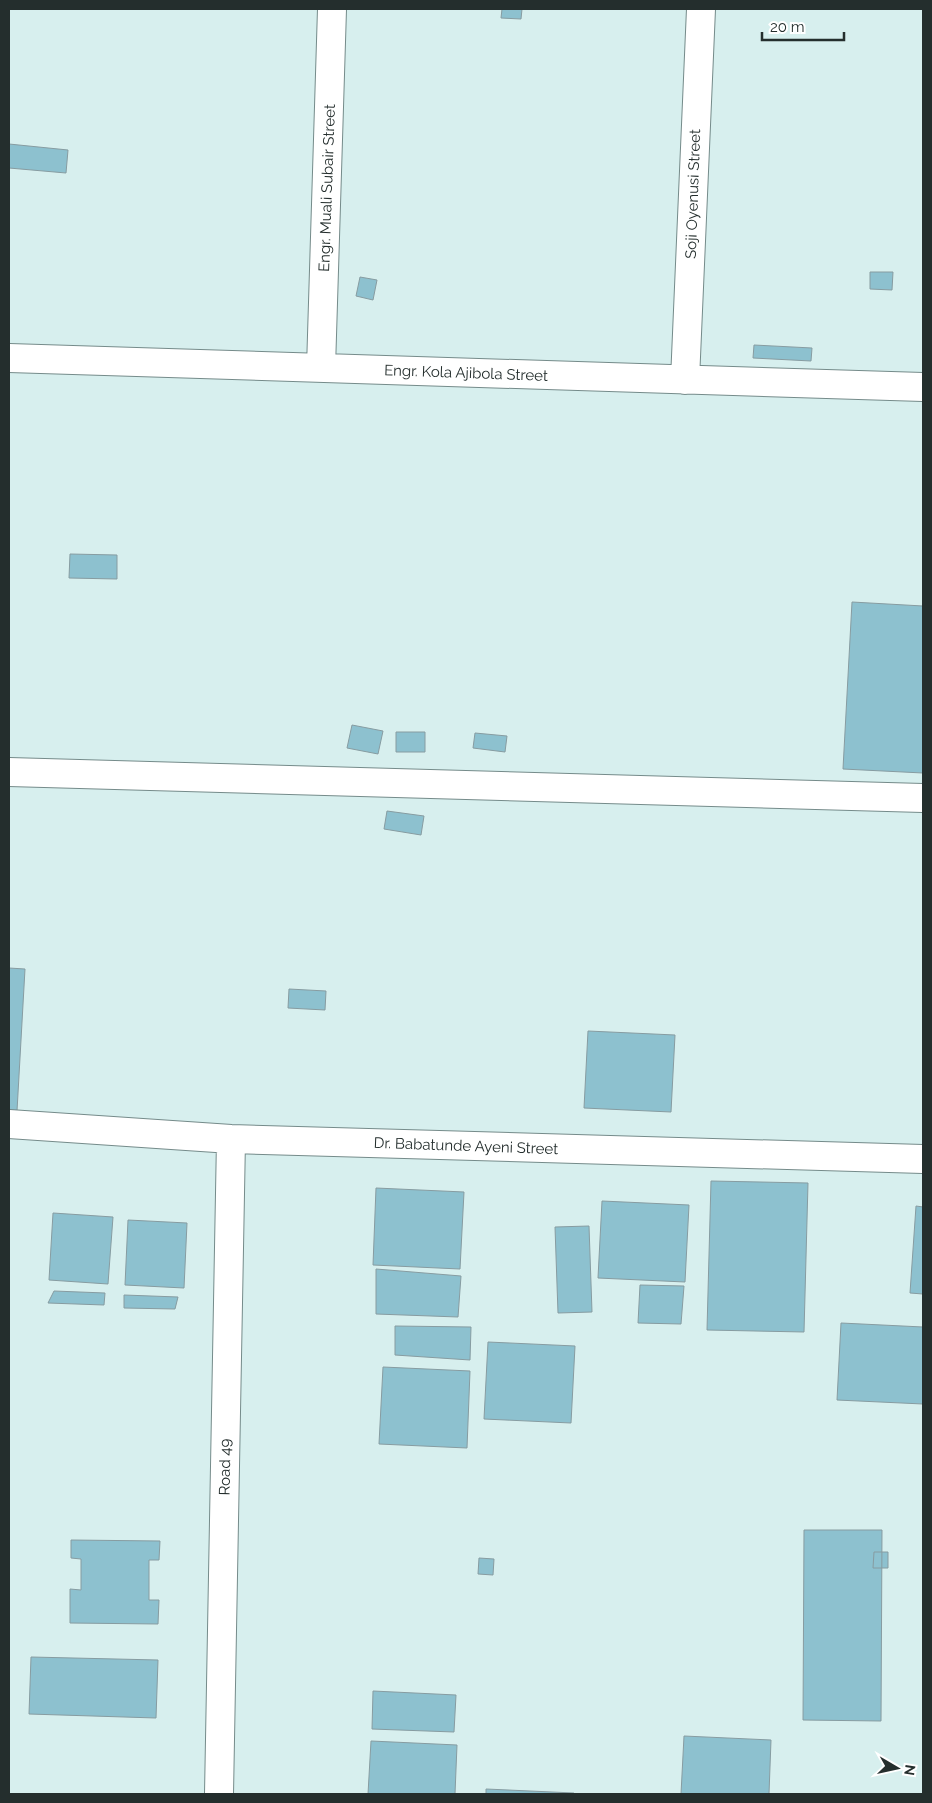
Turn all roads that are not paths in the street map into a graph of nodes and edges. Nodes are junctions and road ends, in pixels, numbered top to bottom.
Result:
1 (332, 9) edge
2 (701, 9) edge
3 (9, 358) edge
4 (321, 368) junction
5 (686, 380) junction
6 (923, 387) edge
7 (9, 772) edge
8 (923, 798) edge
9 (9, 1124) edge
10 (231, 1139) junction
11 (923, 1159) edge
12 (219, 1794) edge

1 - 4 street, Engr. Muali Subair Street
2 - 5 street, Soji Oyenusi Street
3 - 4 street, Engr. Kola Ajibola Street
4 - 5 street, Engr. Kola Ajibola Street
5 - 6 street, Engr. Kola Ajibola Street
7 - 8 street
9 - 10 street, Dr. Babatunde Ayeni Street
10 - 11 street, Dr. Babatunde Ayeni Street
10 - 12 street, Road 49

